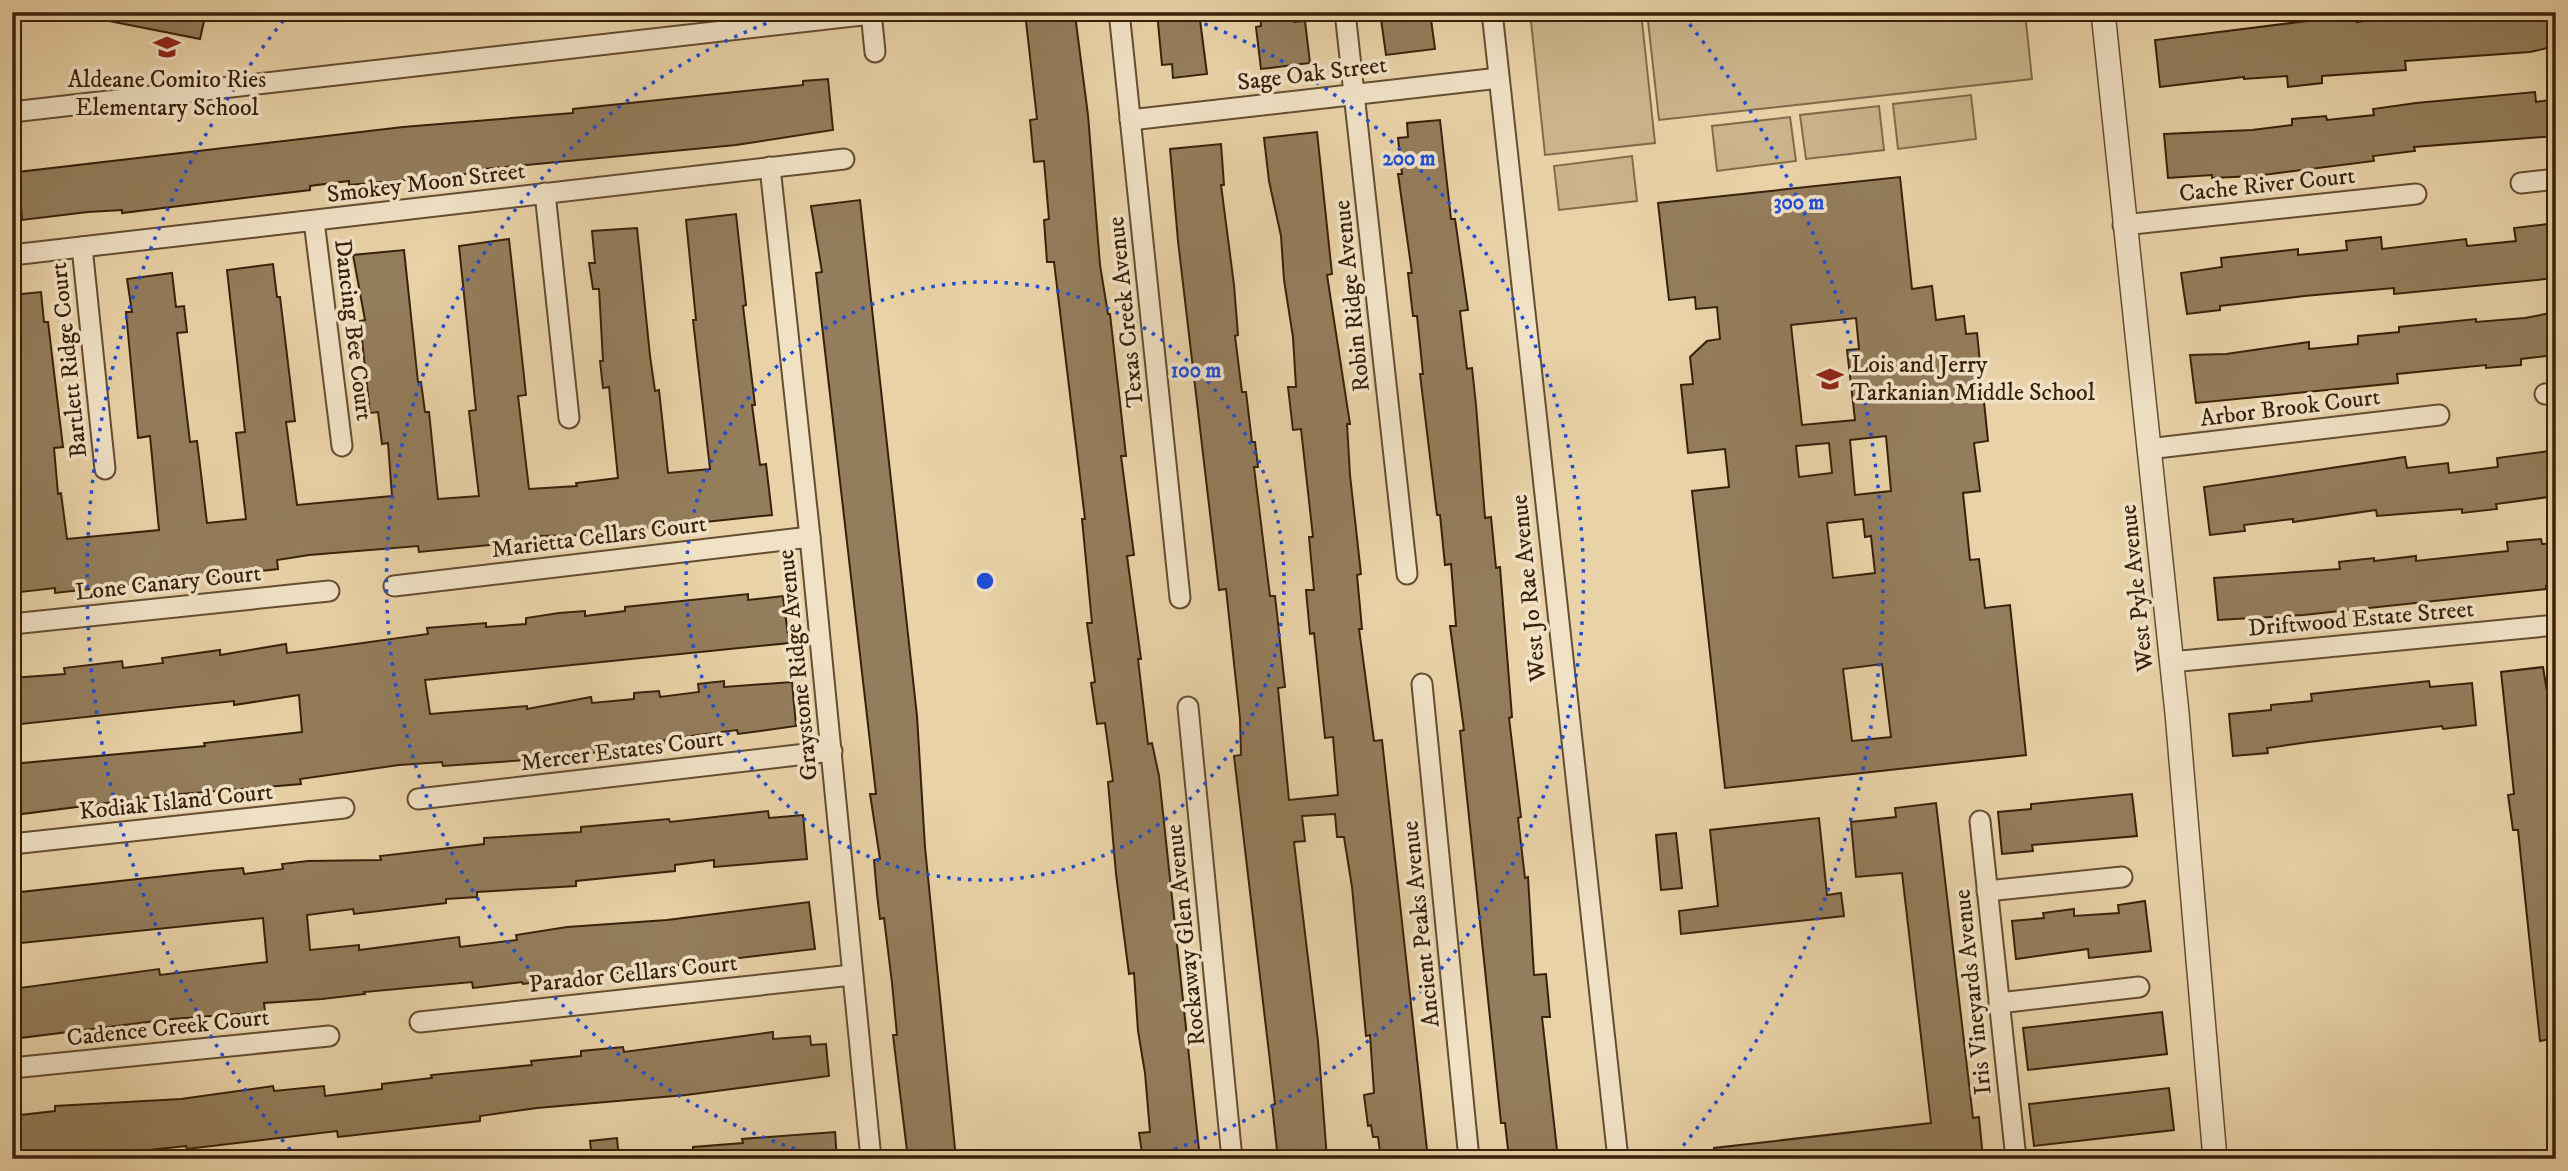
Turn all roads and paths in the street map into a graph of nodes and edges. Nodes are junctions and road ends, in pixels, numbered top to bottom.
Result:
1 (1345, 12) edge
2 (1492, 12) edge
3 (2103, 12) edge
4 (871, 13) edge
5 (1120, 21) dead end
6 (875, 52) dead end
7 (1499, 78) junction
8 (1354, 93) junction
9 (12, 112) edge
10 (1130, 120) junction
11 (844, 159) dead end
12 (770, 167) junction
13 (2556, 179) edge
14 (2521, 183) dead end
15 (545, 193) junction
16 (2416, 194) dead end
17 (314, 221) junction
18 (2123, 225) junction
19 (82, 247) junction
20 (12, 255) edge
21 (2439, 415) dead end
22 (569, 418) dead end
23 (342, 446) dead end
24 (2148, 449) junction
25 (105, 469) dead end
26 (810, 537) junction
27 (1407, 574) dead end
28 (394, 586) dead end
29 (329, 592) dead end
30 (1180, 598) dead end
31 (12, 624) edge
32 (2556, 625) edge
33 (2171, 662) junction
34 (1422, 684) dead end
35 (1188, 707) dead end
36 (832, 751) junction
37 (418, 799) dead end
38 (344, 808) dead end
39 (1980, 821) dead end
40 (12, 844) edge
41 (2122, 877) dead end
42 (1987, 891) junction
43 (852, 975) junction
44 (2139, 987) dead end
45 (1999, 1003) junction
46 (420, 1022) dead end
47 (329, 1036) dead end
48 (12, 1068) edge
49 (871, 1159) edge
50 (1233, 1159) edge
51 (1469, 1159) edge
52 (1618, 1159) edge
53 (2016, 1159) edge
54 (2215, 1159) edge

1 - 8 street, Robin Ridge Avenue
2 - 7 street, West Jo Rae Avenue
3 - 18 street, West Pyle Avenue
4 - 6 street
4 - 9 street
5 - 10 street, Texas Creek Avenue
7 - 8 street, Sage Oak Street
7 - 52 street, West Jo Rae Avenue
8 - 10 street, Sage Oak Street
8 - 27 street, Robin Ridge Avenue
10 - 30 street, Texas Creek Avenue
11 - 12 street, Smokey Moon Street
12 - 15 street, Smokey Moon Street
12 - 26 street, Graystone Ridge Avenue
13 - 14 street
15 - 17 street, Smokey Moon Street
15 - 22 street
16 - 18 street, Cache River Court
17 - 19 street, Smokey Moon Street
17 - 23 street, Dancing Bee Court
18 - 24 street, West Pyle Avenue
19 - 20 street, Smokey Moon Street
19 - 25 street, Bartlett Ridge Court
21 - 24 street, Arbor Brook Court
24 - 33 street, West Pyle Avenue
26 - 28 street, Marietta Cellars Court
26 - 36 street, Graystone Ridge Avenue
29 - 31 street, Lone Canary Court
32 - 33 street, Driftwood Estate Street
33 - 54 street, West Pyle Avenue
34 - 51 street, Ancient Peaks Avenue
35 - 50 street, Rockaway Glen Avenue
36 - 37 street, Mercer Estates Court
36 - 43 street, Graystone Ridge Avenue
38 - 40 street, Kodiak Island Court
39 - 42 street, Iris Vineyards Avenue
41 - 42 street
42 - 45 street, Iris Vineyards Avenue
43 - 46 street, Parador Cellars Court
43 - 49 street, Graystone Ridge Avenue
44 - 45 street
45 - 53 street, Iris Vineyards Avenue
47 - 48 street, Cadence Creek Court

